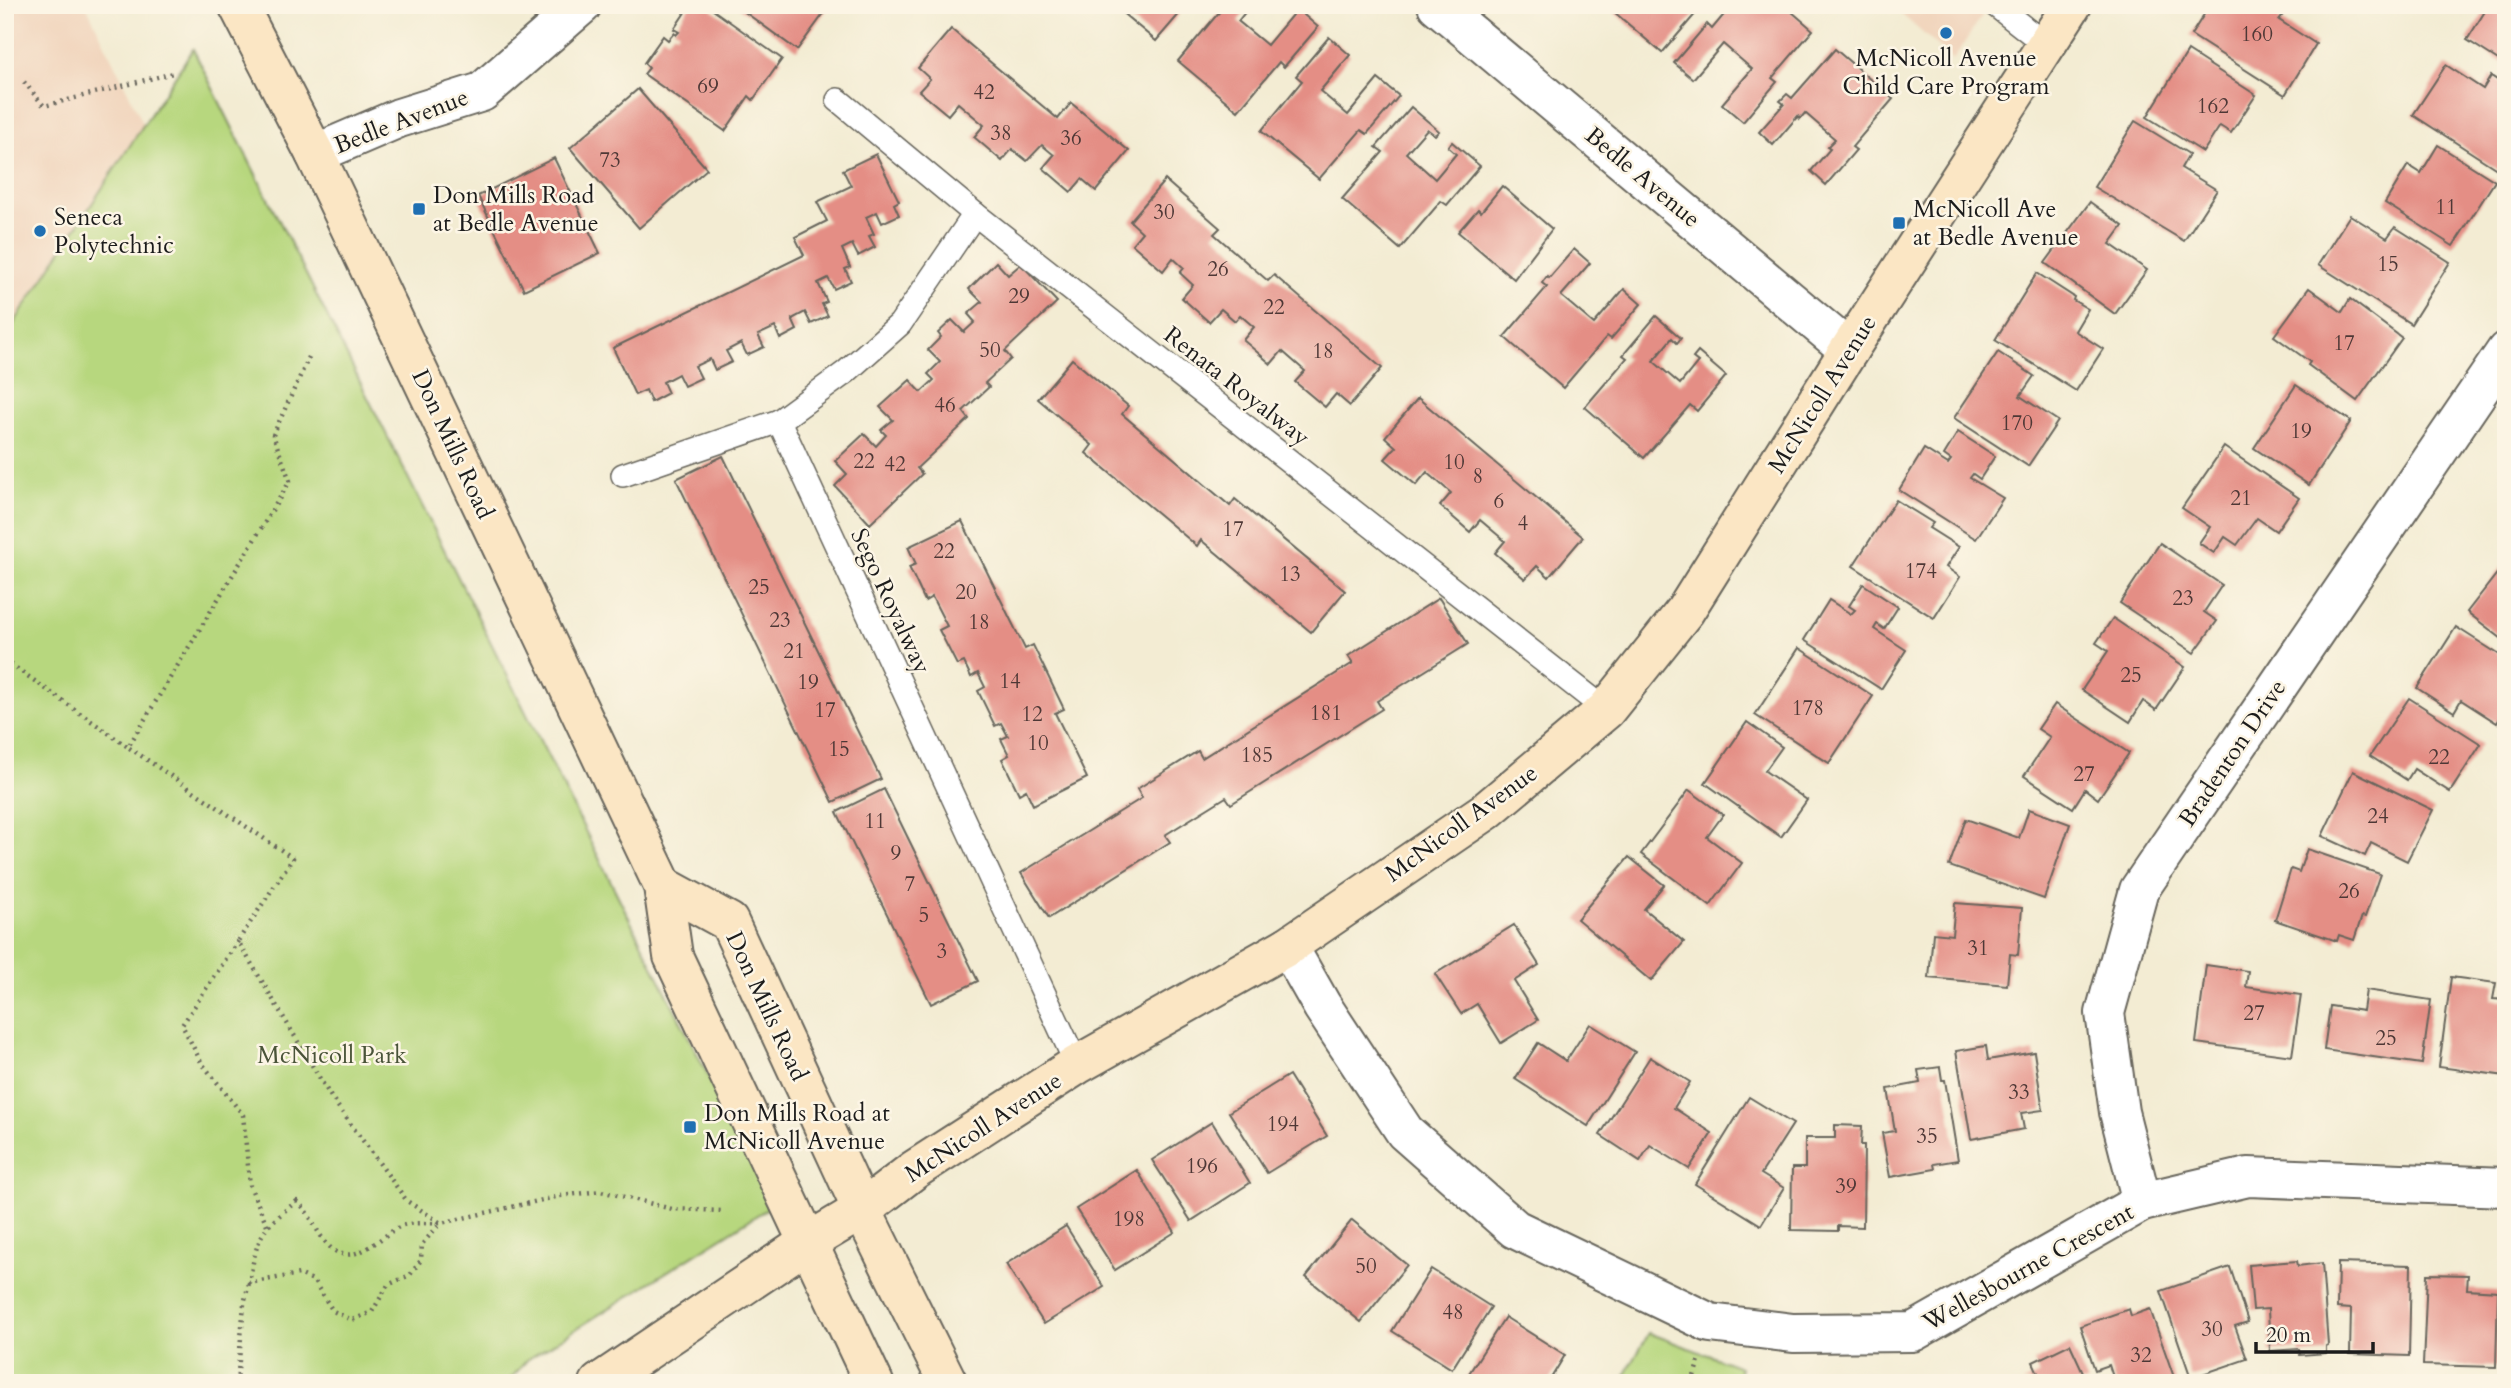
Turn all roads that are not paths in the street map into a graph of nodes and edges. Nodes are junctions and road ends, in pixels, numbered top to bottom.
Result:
1 (238, 5) edge
2 (582, 5) edge
3 (1437, 5) edge
4 (1995, 5) edge
5 (2072, 5) edge
6 (2046, 45) junction
7 (838, 100) dead end
8 (315, 154) junction
9 (975, 214) junction
10 (1849, 350) junction
11 (2506, 351) edge
12 (779, 421) junction
13 (623, 475) dead end
14 (1606, 710) junction
15 (663, 886) junction
16 (1288, 946) junction
17 (1077, 1065) junction
18 (2506, 1187) edge
19 (2143, 1202) junction
20 (862, 1210) junction
21 (807, 1243) junction
22 (599, 1383) edge
23 (874, 1383) edge
24 (948, 1383) edge

1 - 8 main road, Don Mills Road
2 - 8 street, Bedle Avenue
3 - 10 street, Bedle Avenue
4 - 6 lane
5 - 6 main road, McNicoll Avenue
6 - 10 main road, McNicoll Avenue
7 - 9 lane, Renata Royalway
8 - 15 main road, Don Mills Road
9 - 12 lane
9 - 14 lane, Renata Royalway
10 - 14 main road, McNicoll Avenue
11 - 19 street, Bradenton Drive
12 - 13 lane
12 - 17 lane, Sego Royalway
14 - 16 main road, McNicoll Avenue
15 - 20 main road, Don Mills Road
15 - 21 main road, Don Mills Road
16 - 17 main road, McNicoll Avenue
16 - 19 street, Wellesbourne Crescent
17 - 20 main road, McNicoll Avenue
18 - 19 street, Wellesbourne Crescent
20 - 21 main road, McNicoll Avenue
20 - 24 main road, Don Mills Road
21 - 22 main road, McNicoll Avenue
21 - 23 main road, Don Mills Road

